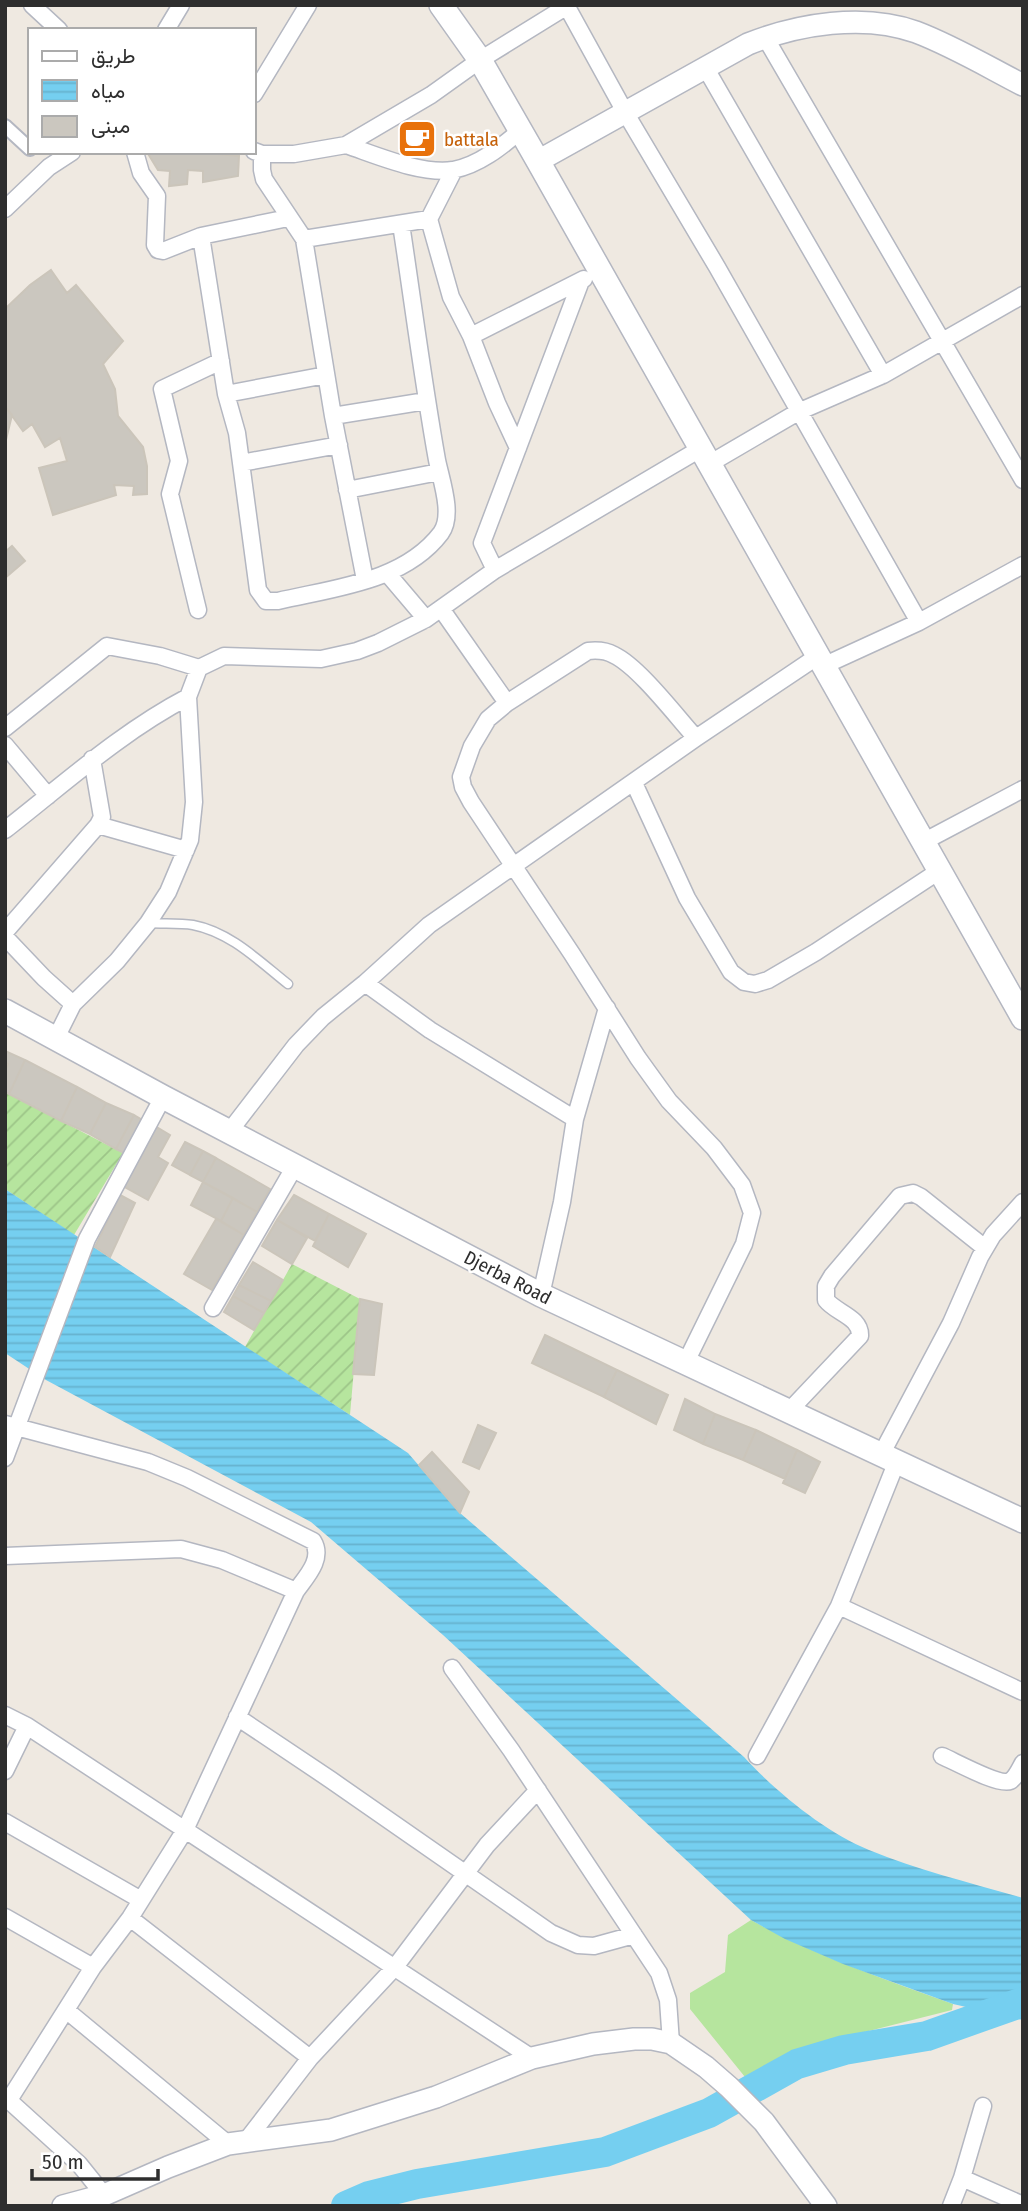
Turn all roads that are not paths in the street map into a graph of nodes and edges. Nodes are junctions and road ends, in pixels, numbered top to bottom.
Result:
1 (181, 5) edge
2 (309, 5) edge
3 (441, 5) edge
4 (567, 6) edge
5 (42, 9) edge
6 (57, 28) edge
7 (167, 28) edge
8 (765, 37) junction
9 (480, 60) junction
10 (705, 67) junction
11 (1023, 85) edge
12 (256, 91) edge
13 (625, 112) junction
14 (5, 126) edge
15 (520, 131) junction
16 (346, 145) junction
17 (28, 147) edge
18 (258, 153) edge
19 (35, 154) edge
20 (69, 154) edge
21 (136, 154) edge
22 (538, 161) junction
23 (49, 167) junction
24 (454, 170) junction
25 (5, 209) edge
26 (288, 218) junction
27 (429, 219) junction
28 (401, 224) junction
29 (201, 236) junction
30 (303, 239) junction
31 (590, 276) junction
32 (1023, 295) edge
33 (471, 336) junction
34 (943, 340) junction
35 (221, 361) junction
36 (326, 375) junction
37 (883, 375) junction
38 (226, 394) junction
39 (426, 401) junction
40 (798, 412) junction
41 (333, 416) junction
42 (339, 445) junction
43 (518, 448) junction
44 (704, 457) junction
45 (241, 463) junction
46 (1020, 471) edge
47 (439, 472) junction
48 (347, 490) junction
49 (1023, 565) edge
50 (495, 570) junction
51 (387, 573) junction
52 (365, 580) junction
53 (198, 610) dead end
54 (442, 610) junction
55 (426, 619) junction
56 (919, 622) junction
57 (820, 661) junction
58 (199, 668) junction
59 (188, 697) junction
60 (507, 703) junction
61 (5, 728) edge
62 (696, 738) junction
63 (5, 746) edge
64 (92, 759) junction
65 (634, 783) junction
66 (1023, 789) edge
67 (48, 796) junction
68 (98, 825) junction
69 (5, 830) edge
70 (923, 842) junction
71 (186, 850) junction
72 (513, 868) junction
73 (939, 871) junction
74 (148, 923) junction
75 (5, 934) edge
76 (365, 983) junction
77 (288, 984) dead end
78 (74, 1004) junction
79 (607, 1008) junction
80 (5, 1012) edge
81 (1023, 1018) edge
82 (56, 1038) junction
83 (163, 1097) junction
84 (575, 1118) junction
85 (229, 1132) junction
86 (295, 1166) junction
87 (1023, 1202) edge
88 (985, 1248) junction
89 (541, 1295) junction
90 (213, 1308) dead end
91 (686, 1362) junction
92 (790, 1410) junction
93 (10, 1426) edge
94 (890, 1457) junction
95 (5, 1458) edge
96 (1023, 1521) edge
97 (5, 1556) edge
98 (296, 1591) junction
99 (839, 1606) junction
100 (452, 1668) dead end
101 (1023, 1692) edge
102 (5, 1715) edge
103 (237, 1717) junction
104 (27, 1726) junction
105 (757, 1756) dead end
106 (942, 1756) dead end
107 (1023, 1763) edge
108 (5, 1771) edge
109 (538, 1790) junction
110 (5, 1822) edge
111 (185, 1830) junction
112 (465, 1872) junction
113 (141, 1900) junction
114 (5, 1917) edge
115 (130, 1918) junction
116 (634, 1935) junction
117 (93, 1966) junction
118 (395, 1967) junction
119 (66, 2010) junction
120 (671, 2043) junction
121 (310, 2057) junction
122 (532, 2058) junction
123 (7, 2099) edge
124 (982, 2106) dead end
125 (237, 2143) junction
126 (962, 2178) junction
127 (104, 2195) junction
128 (1023, 2205) edge
129 (63, 2206) edge
130 (826, 2206) edge
131 (951, 2206) edge

1 - 7 street
2 - 12 street
3 - 9 main road
4 - 9 street
4 - 13 street
5 - 6 street
8 - 10 street
8 - 11 street
8 - 34 street
9 - 15 main road
9 - 16 street
10 - 13 street
10 - 37 street
13 - 22 street
13 - 40 street
14 - 17 street
15 - 22 main road
15 - 24 street
16 - 18 street
16 - 24 street
18 - 26 street
19 - 23 street
20 - 23 street
21 - 29 street
22 - 31 main road
23 - 25 street
24 - 27 street
26 - 29 street
26 - 30 street
27 - 28 street
27 - 33 street
28 - 30 street
28 - 39 street
29 - 35 street
30 - 36 street
31 - 33 street
31 - 43 street
31 - 44 main road
32 - 34 street
33 - 43 street
34 - 37 street
34 - 46 street
35 - 38 street
35 - 53 street
36 - 38 street
36 - 41 street
37 - 40 street
38 - 45 street
39 - 41 street
39 - 47 street
40 - 44 street
40 - 56 street
41 - 42 street
42 - 45 street
42 - 48 street
43 - 50 street
44 - 50 street
44 - 57 main road
45 - 52 street
47 - 48 street
47 - 51 street
48 - 52 street
49 - 56 street
50 - 54 street
51 - 52 street
51 - 55 street
54 - 55 street
54 - 60 street
55 - 58 street
56 - 57 street
57 - 62 street
57 - 70 main road
58 - 59 street
58 - 61 street
59 - 64 street
59 - 71 street
60 - 62 street
60 - 72 street
62 - 65 street
63 - 67 street
64 - 67 street
64 - 68 street
65 - 72 street
65 - 73 street
66 - 70 street
67 - 69 street
68 - 71 street
68 - 75 street
70 - 73 main road
71 - 74 street
72 - 76 street
72 - 79 street
73 - 81 main road
74 - 77 lane
74 - 78 street
75 - 78 street
76 - 84 street
76 - 85 street
78 - 82 street
79 - 84 street
79 - 91 street
80 - 82 main road, Djerba Road
82 - 83 main road, Djerba Road
83 - 85 main road, Djerba Road
83 - 93 street
84 - 89 street
85 - 86 main road, Djerba Road
86 - 89 main road, Djerba Road
86 - 90 street
87 - 88 street
88 - 92 street
88 - 94 street
89 - 91 main road, Djerba Road
91 - 92 main road, Djerba Road
92 - 94 main road, Djerba Road
93 - 95 street
93 - 98 street
94 - 96 main road, Djerba Road
94 - 99 street
97 - 98 street
98 - 103 street
99 - 101 street
99 - 105 street
100 - 109 street
102 - 104 street
103 - 111 street
103 - 112 street
104 - 108 street
104 - 111 street
106 - 107 street
109 - 112 street
109 - 116 street
110 - 113 street
111 - 113 street
111 - 118 street
112 - 116 street
112 - 118 street
113 - 115 street
114 - 117 street
115 - 117 street
115 - 121 street
116 - 120 street
117 - 119 street
118 - 121 street
118 - 122 street
119 - 123 street
119 - 125 street
120 - 122 street
120 - 130 street
121 - 125 street
122 - 125 street
123 - 127 street
124 - 126 street
125 - 127 street
126 - 128 street
126 - 131 street
127 - 129 street

